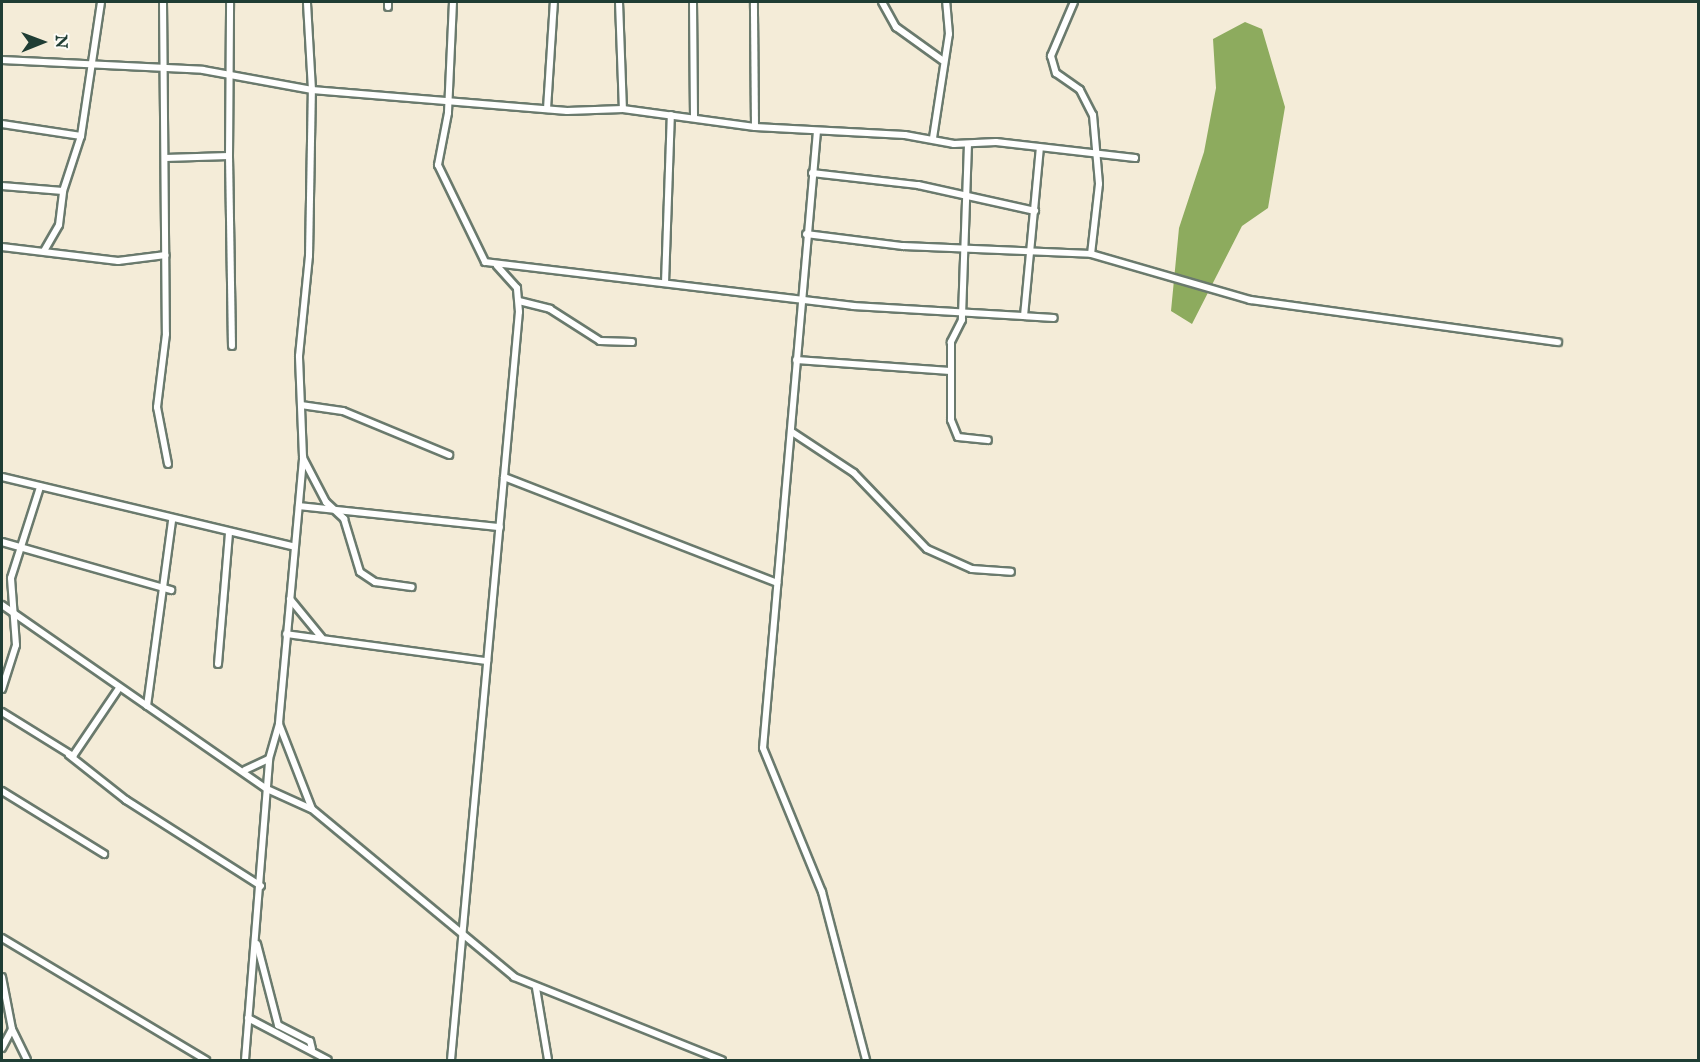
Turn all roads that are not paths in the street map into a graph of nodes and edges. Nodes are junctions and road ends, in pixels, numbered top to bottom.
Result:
1 (101, 2) edge
2 (163, 2) edge
3 (230, 2) edge
4 (307, 2) edge
5 (453, 2) edge
6 (554, 2) edge
7 (619, 2) edge
8 (693, 2) edge
9 (754, 2) edge
10 (882, 2) edge
11 (946, 2) edge
12 (1074, 2) edge
13 (2, 60) edge
14 (942, 60) junction
15 (92, 68) junction
16 (163, 71) junction
17 (229, 73) junction
18 (312, 90) junction
19 (447, 101) junction
20 (547, 109) junction
21 (623, 109) junction
22 (671, 115) junction
23 (694, 118) junction
24 (2, 124) edge
25 (755, 127) junction
26 (817, 131) junction
27 (81, 136) junction
28 (933, 138) junction
29 (968, 144) junction
30 (1040, 148) junction
31 (1096, 152) junction
32 (229, 156) junction
33 (165, 158) junction
34 (1135, 158) dead end
35 (813, 173) junction
36 (2, 186) edge
37 (63, 191) junction
38 (966, 197) junction
39 (1035, 211) junction
40 (806, 234) junction
41 (2, 248) edge
42 (965, 250) junction
43 (1031, 250) junction
44 (44, 251) junction
45 (1091, 254) junction
46 (166, 255) junction
47 (496, 265) junction
48 (665, 283) junction
49 (803, 297) junction
50 (519, 302) junction
51 (961, 311) junction
52 (1024, 315) junction
53 (1054, 318) dead end
54 (632, 342) dead end
55 (1558, 342) dead end
56 (232, 346) dead end
57 (796, 360) junction
58 (951, 371) junction
59 (301, 405) junction
60 (792, 432) junction
61 (988, 440) dead end
62 (449, 455) dead end
63 (303, 457) junction
64 (168, 464) dead end
65 (2, 477) edge
66 (504, 477) junction
67 (40, 487) junction
68 (299, 506) junction
69 (334, 510) junction
70 (172, 521) junction
71 (500, 527) junction
72 (229, 533) junction
73 (2, 542) edge
74 (22, 547) junction
75 (295, 548) junction
76 (1011, 572) dead end
77 (777, 583) junction
78 (163, 587) junction
79 (412, 587) dead end
80 (171, 590) dead end
81 (290, 599) junction
82 (2, 605) edge
83 (14, 614) junction
84 (286, 634) junction
85 (322, 638) junction
86 (487, 661) junction
87 (218, 664) dead end
88 (119, 688) junction
89 (2, 689) edge
90 (147, 706) junction
91 (2, 712) edge
92 (279, 723) junction
93 (69, 755) junction
94 (269, 759) junction
95 (245, 770) junction
96 (267, 789) junction
97 (2, 791) edge
98 (312, 809) junction
99 (104, 854) dead end
100 (261, 886) junction
101 (462, 931) junction
102 (2, 938) edge
103 (256, 940) junction
104 (2, 976) edge
105 (536, 988) junction
106 (248, 1018) junction
107 (12, 1029) junction
108 (2, 1048) edge
109 (312, 1049) junction
110 (27, 1060) edge
111 (206, 1060) edge
112 (244, 1060) edge
113 (328, 1060) edge
114 (450, 1060) edge
115 (548, 1060) edge
116 (722, 1060) edge
117 (865, 1060) edge

1 - 15 street
2 - 16 street
3 - 17 street
4 - 18 street
5 - 19 street
6 - 20 street
7 - 21 street
8 - 23 street
9 - 25 street
10 - 14 street
11 - 14 street
12 - 31 street
13 - 15 street
14 - 28 street
15 - 16 street
15 - 27 street
16 - 17 street
16 - 33 street
17 - 18 street
17 - 32 street
18 - 19 street
18 - 59 street
19 - 20 street
19 - 47 street
20 - 21 street
21 - 22 street
22 - 23 street
22 - 48 street
23 - 25 street
24 - 27 street
25 - 26 street
26 - 28 street
26 - 35 street
27 - 37 street
28 - 29 street
29 - 30 street
29 - 38 street
30 - 31 street
30 - 39 street
31 - 34 street
31 - 45 street
32 - 33 street
32 - 56 street
33 - 46 street
35 - 38 street
35 - 40 street
36 - 37 street
37 - 44 street
38 - 39 street
38 - 42 street
39 - 43 street
40 - 42 street
40 - 49 street
41 - 44 street
42 - 43 street
42 - 51 street
43 - 45 street
43 - 52 street
44 - 46 street
45 - 55 street
46 - 64 street
47 - 48 street
47 - 50 street
48 - 49 street
49 - 51 street
49 - 57 street
50 - 54 street
50 - 66 street
51 - 52 street
51 - 58 street
52 - 53 street
57 - 58 street
57 - 60 street
58 - 61 street
59 - 62 street
59 - 63 street
60 - 76 street
60 - 77 street
63 - 68 street
63 - 69 street
65 - 67 street
66 - 71 street
66 - 77 street
67 - 70 street
67 - 74 street
68 - 69 street
68 - 75 street
69 - 71 street
69 - 79 street
70 - 72 street
70 - 78 street
71 - 86 street
72 - 75 street
72 - 87 street
73 - 74 street
74 - 78 street
74 - 83 street
75 - 81 street
77 - 117 street
78 - 80 street
78 - 90 street
81 - 84 street
81 - 85 street
82 - 83 street
83 - 88 street
83 - 89 street
84 - 85 street
84 - 92 street
85 - 86 street
86 - 101 street
88 - 90 street
88 - 93 street
90 - 95 street
91 - 93 street
92 - 94 street
92 - 98 street
93 - 100 street
94 - 95 street
94 - 96 street
95 - 96 street
96 - 98 street
96 - 100 street
97 - 99 street
98 - 101 street
100 - 103 street
101 - 105 street
101 - 114 street
102 - 111 street
103 - 106 street
103 - 109 street
104 - 107 street
105 - 115 street
105 - 116 street
106 - 109 street
106 - 112 street
107 - 108 street
107 - 110 street
109 - 113 street

